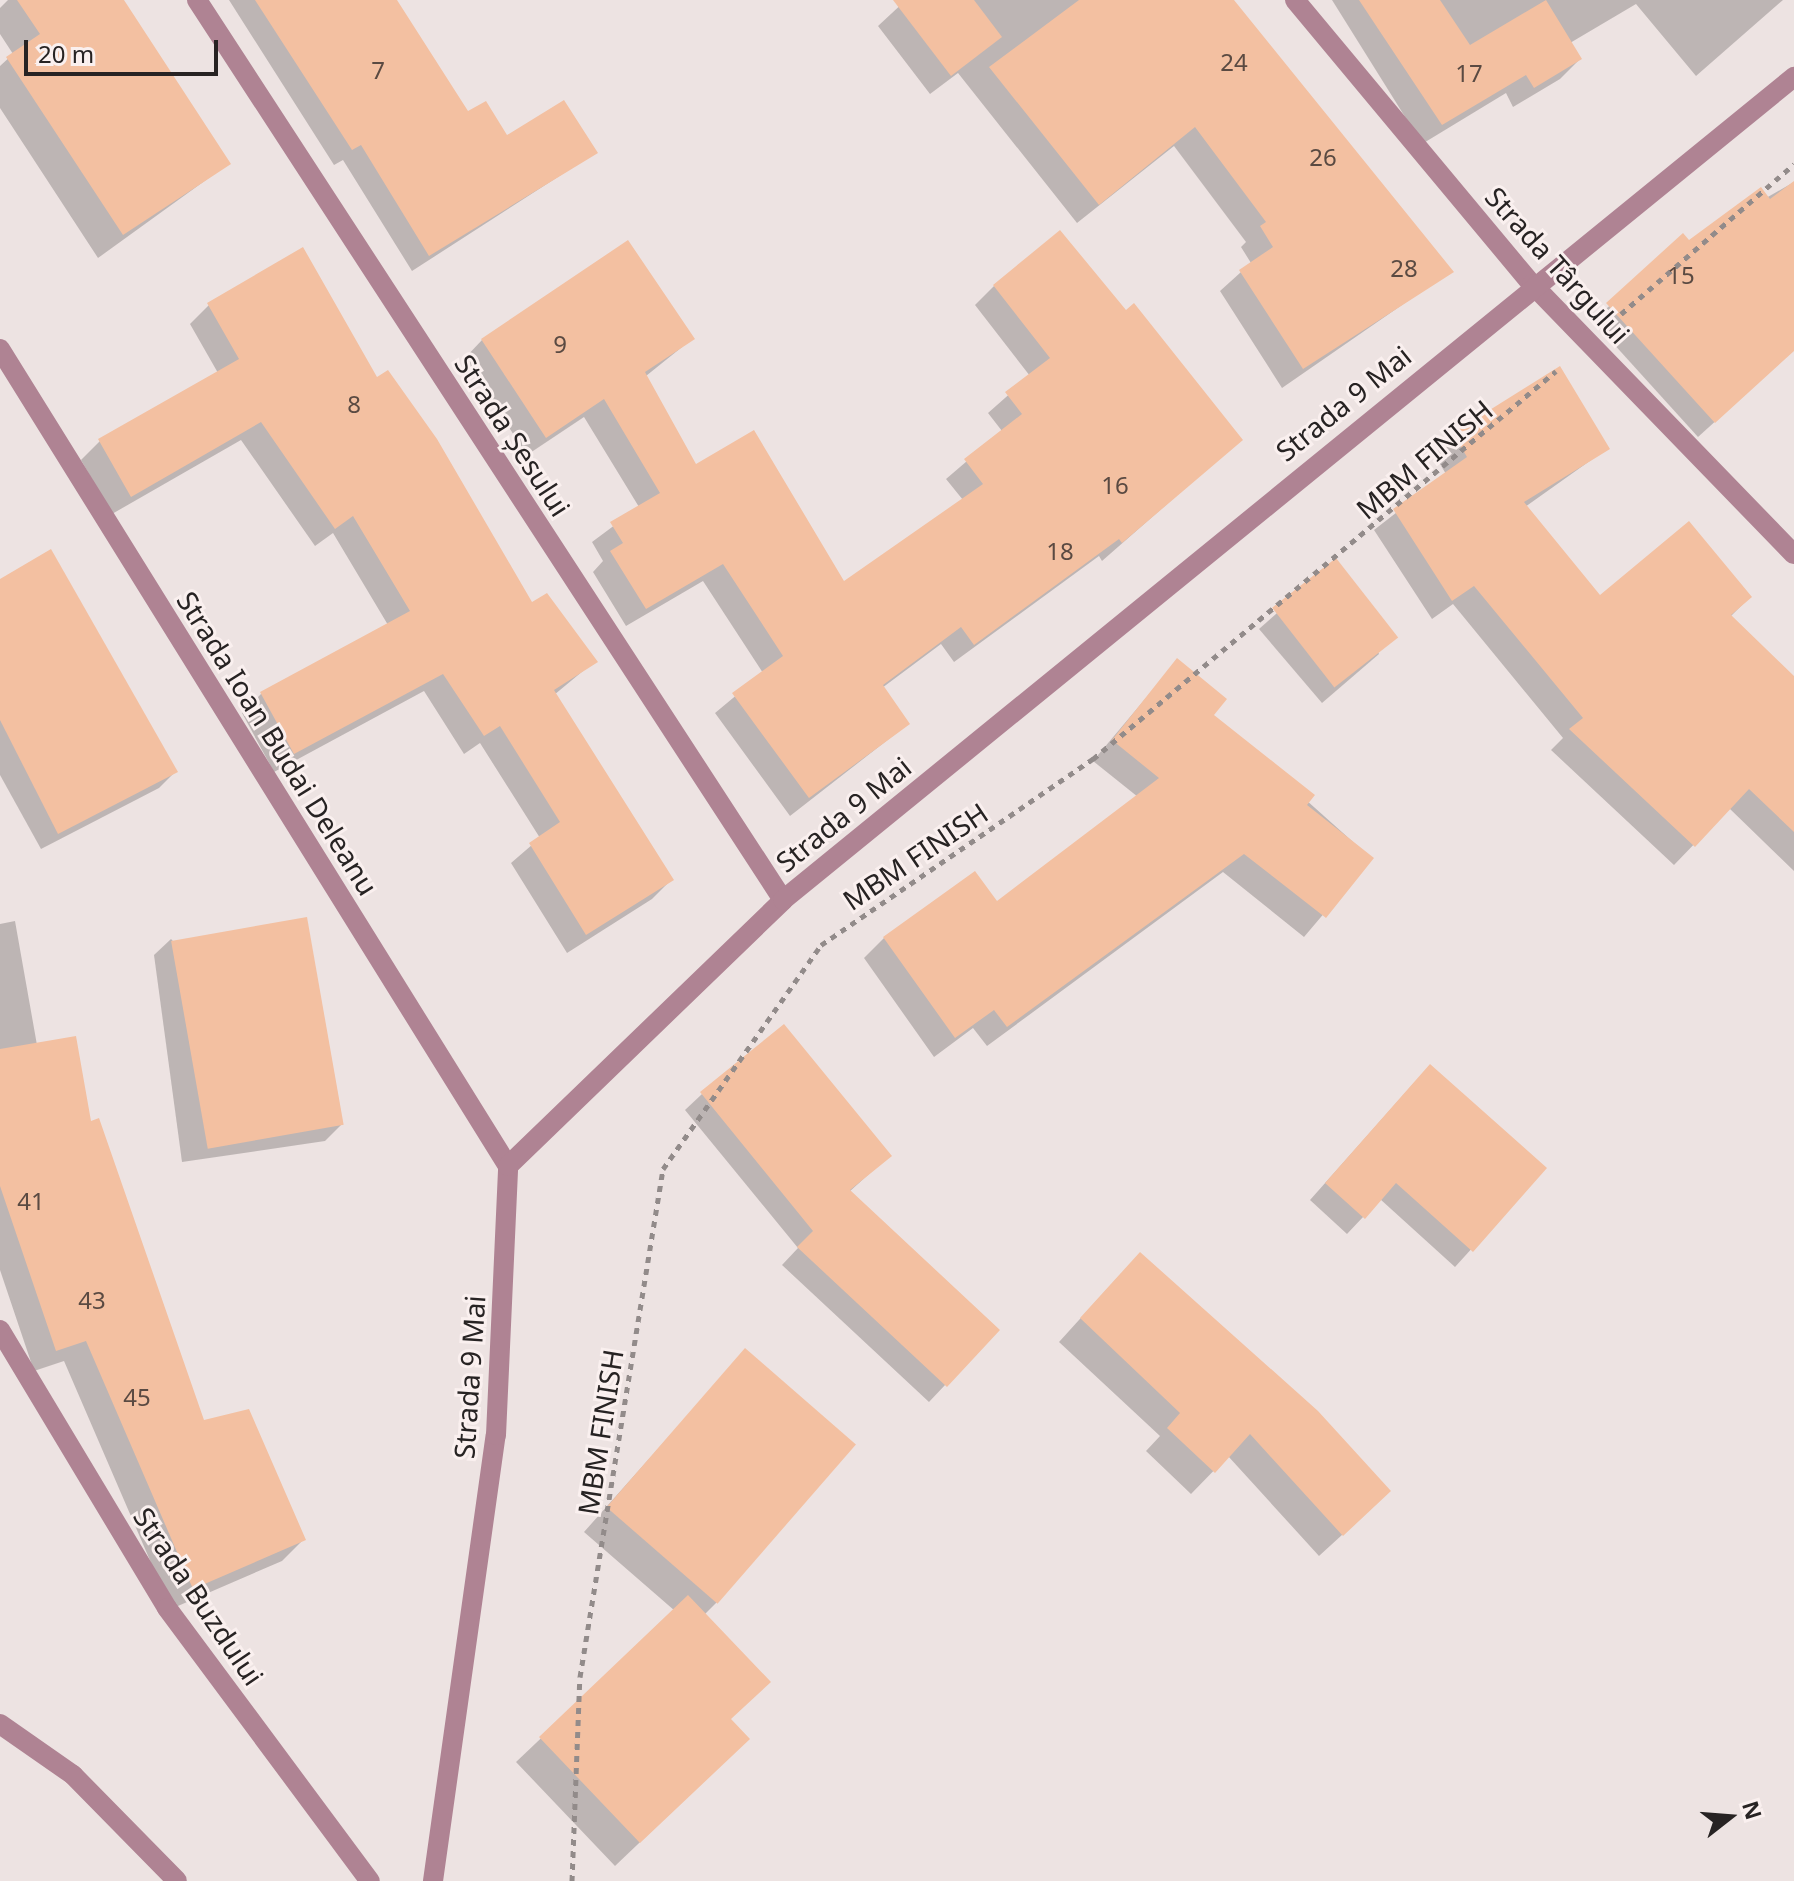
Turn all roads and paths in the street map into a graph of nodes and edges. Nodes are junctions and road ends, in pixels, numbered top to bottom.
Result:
1 (197, 0) edge
2 (1295, 0) edge
3 (1794, 77) edge
4 (1794, 164) edge
5 (1532, 284) junction
6 (1607, 326) dead end
7 (0, 349) edge
8 (1560, 367) dead end
9 (1794, 554) edge
10 (783, 900) junction
11 (508, 1166) junction
12 (0, 1330) edge
13 (0, 1724) edge
14 (177, 1881) edge
15 (370, 1881) edge
16 (433, 1881) edge
17 (572, 1881) edge

1 - 10 street, Strada Șesului
2 - 5 street, Strada Târgului
3 - 5 street, Strada 9 Mai
4 - 6 path
5 - 9 street, Strada Târgului
5 - 10 street, Strada 9 Mai
7 - 11 street, Strada Ioan Budai Deleanu
8 - 17 path, MBM FINISH
10 - 11 street, Strada 9 Mai
11 - 16 street, Strada 9 Mai
12 - 15 street, Strada Buzdului
13 - 14 street

